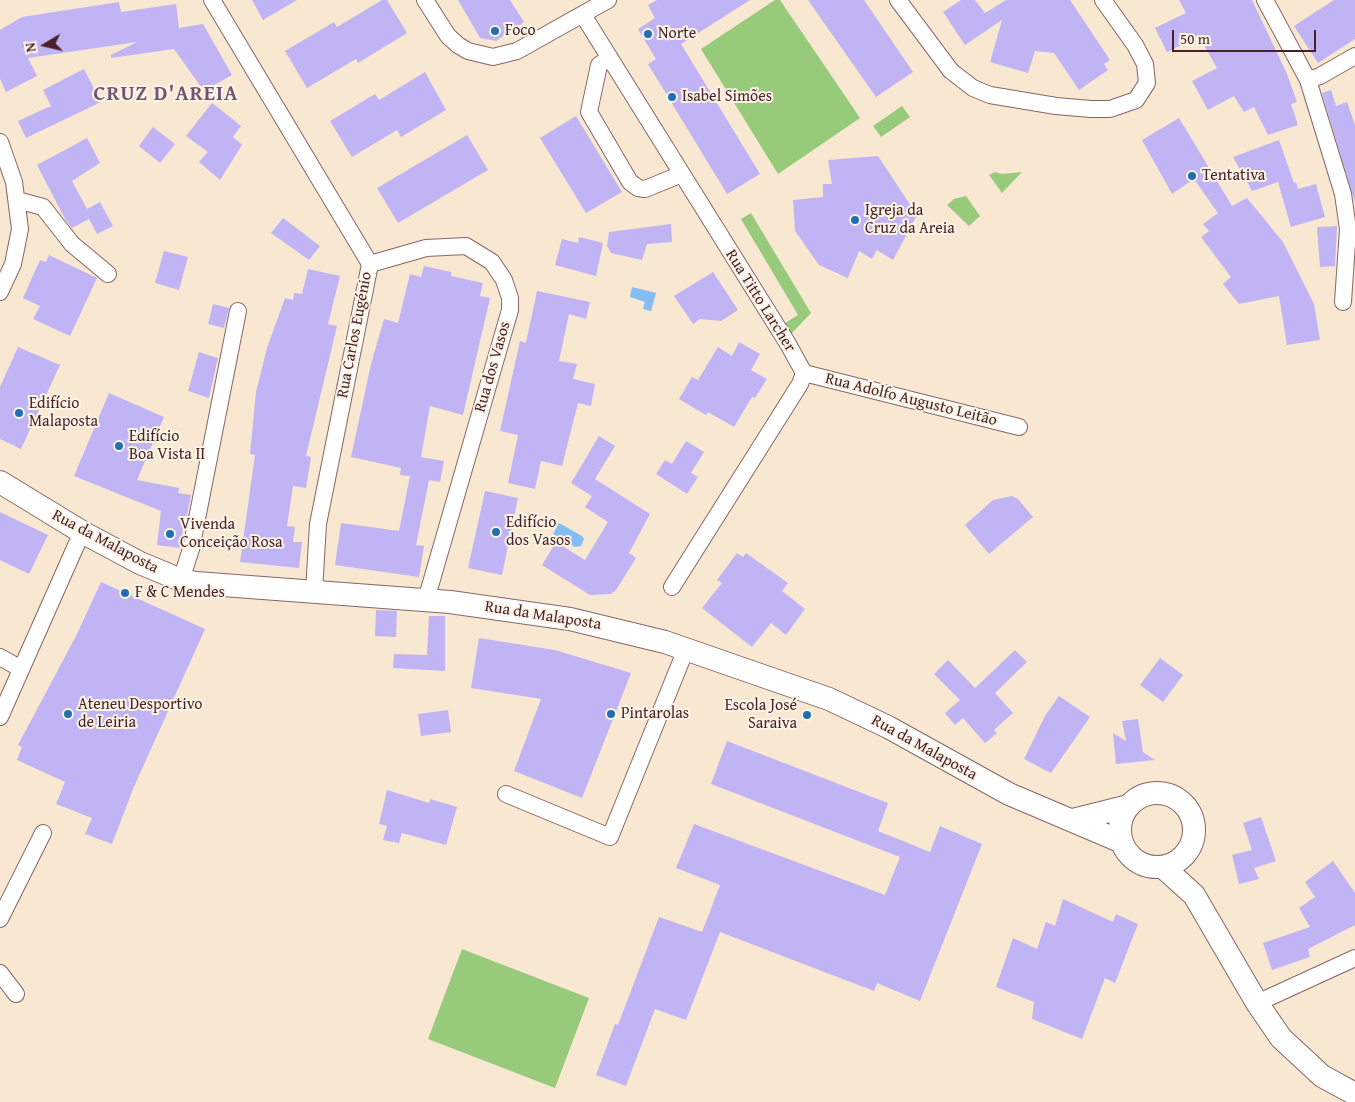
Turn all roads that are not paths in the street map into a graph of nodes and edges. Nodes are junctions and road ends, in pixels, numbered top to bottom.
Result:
1 (212, 0) edge
2 (425, 0) edge
3 (608, 0) edge
4 (898, 0) edge
5 (1103, 0) edge
6 (1265, 0) edge
7 (583, 15) junction
8 (1355, 56) edge
9 (610, 58) junction
10 (1308, 80) junction
11 (0, 142) edge
12 (682, 174) junction
13 (17, 200) junction
14 (370, 264) junction
15 (108, 274) dead end
16 (0, 292) edge
17 (1343, 302) dead end
18 (238, 311) dead end
19 (804, 373) junction
20 (1019, 427) dead end
21 (0, 482) edge
22 (82, 532) junction
23 (181, 580) junction
24 (672, 587) dead end
25 (314, 591) junction
26 (426, 600) junction
27 (686, 649) junction
28 (0, 657) edge
29 (22, 669) junction
30 (0, 717) edge
31 (506, 794) dead end
32 (1129, 806) junction
33 (1073, 820) junction
34 (43, 833) dead end
35 (1122, 842) junction
36 (1185, 855) junction
37 (1163, 867) junction
38 (1194, 895) junction
39 (0, 920) edge
40 (1355, 958) edge
41 (0, 973) edge
42 (16, 994) dead end
43 (1257, 1003) junction
44 (1355, 1094) edge

1 - 14 street, Rua Carlos Eugénio
2 - 7 street
3 - 7 street
4 - 5 street
6 - 10 street
7 - 9 street, Rua Titto Larcher
8 - 10 street
9 - 12 street, Rua Titto Larcher
9 - 12 street
10 - 17 street
11 - 13 street
12 - 19 street, Rua Titto Larcher
13 - 15 street
13 - 16 street
14 - 25 street, Rua Carlos Eugénio
14 - 26 street, Rua dos Vasos
18 - 23 street
19 - 20 street, Rua Adolfo Augusto Leitão
19 - 24 street
21 - 22 street, Rua da Malaposta
22 - 23 street, Rua da Malaposta
22 - 29 street
23 - 25 street, Rua da Malaposta
25 - 26 street, Rua da Malaposta
26 - 27 street, Rua da Malaposta
27 - 31 street
27 - 33 street, Rua da Malaposta
28 - 29 street
29 - 30 street
32 - 33 street
32 - 35 street
32 - 36 street
33 - 35 street, Rua da Malaposta
34 - 39 street
35 - 37 street, Rua da Malaposta
36 - 37 street
36 - 38 street, Rua da Malaposta
37 - 38 street, Rua da Malaposta
38 - 43 street, Rua da Malaposta
40 - 43 street
41 - 42 street
43 - 44 street, Rua da Malaposta

